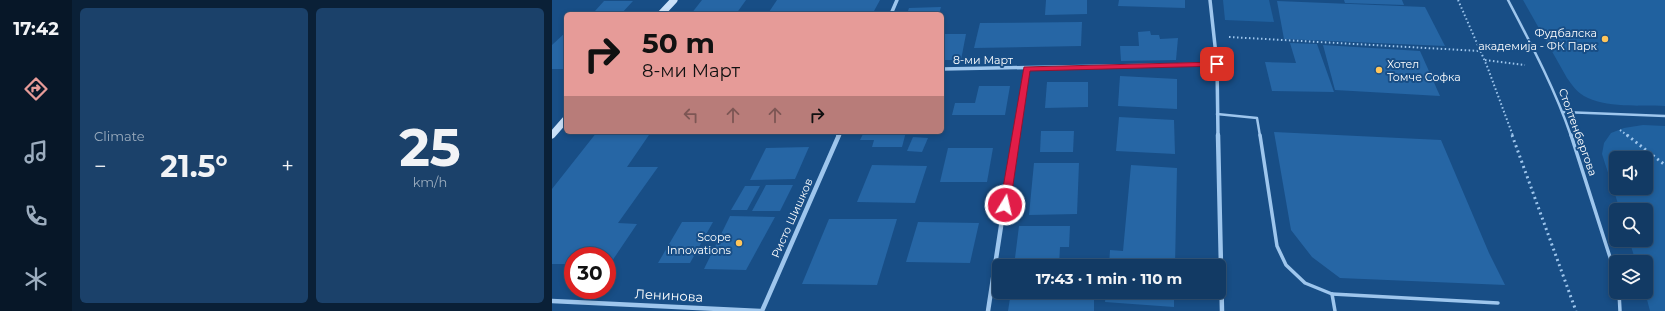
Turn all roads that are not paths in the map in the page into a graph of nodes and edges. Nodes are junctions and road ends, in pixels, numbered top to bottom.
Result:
1 (674, 0) edge
2 (897, 0) edge
3 (1210, 0) edge
4 (1508, 0) edge
5 (663, 12) edge
6 (892, 12) edge
7 (1217, 64) junction
8 (1026, 68) junction
9 (944, 69) edge
10 (1563, 112) junction
11 (1217, 114) junction
12 (1665, 116) edge
13 (564, 121) edge
14 (839, 134) edge
15 (552, 135) edge
16 (1609, 255) edge
17 (1332, 294) junction
18 (1619, 299) edge
19 (552, 301) edge
20 (1498, 303) dead end
21 (761, 311) edge
22 (988, 311) edge
23 (1222, 311) edge
24 (1335, 311) edge
25 (1620, 311) edge

1 - 5 street
2 - 6 street
3 - 7 street
4 - 10 lane, Столтенбергова
7 - 8 street, 8-ми Март
7 - 11 street
8 - 9 street, 8-ми Март
8 - 22 street
10 - 12 lane
10 - 16 lane, Столтенбергова
11 - 17 lane
11 - 23 street
13 - 15 street
14 - 21 street, Ристо Шишков
17 - 20 lane
17 - 24 lane
18 - 25 lane
19 - 21 street, Ленинова

